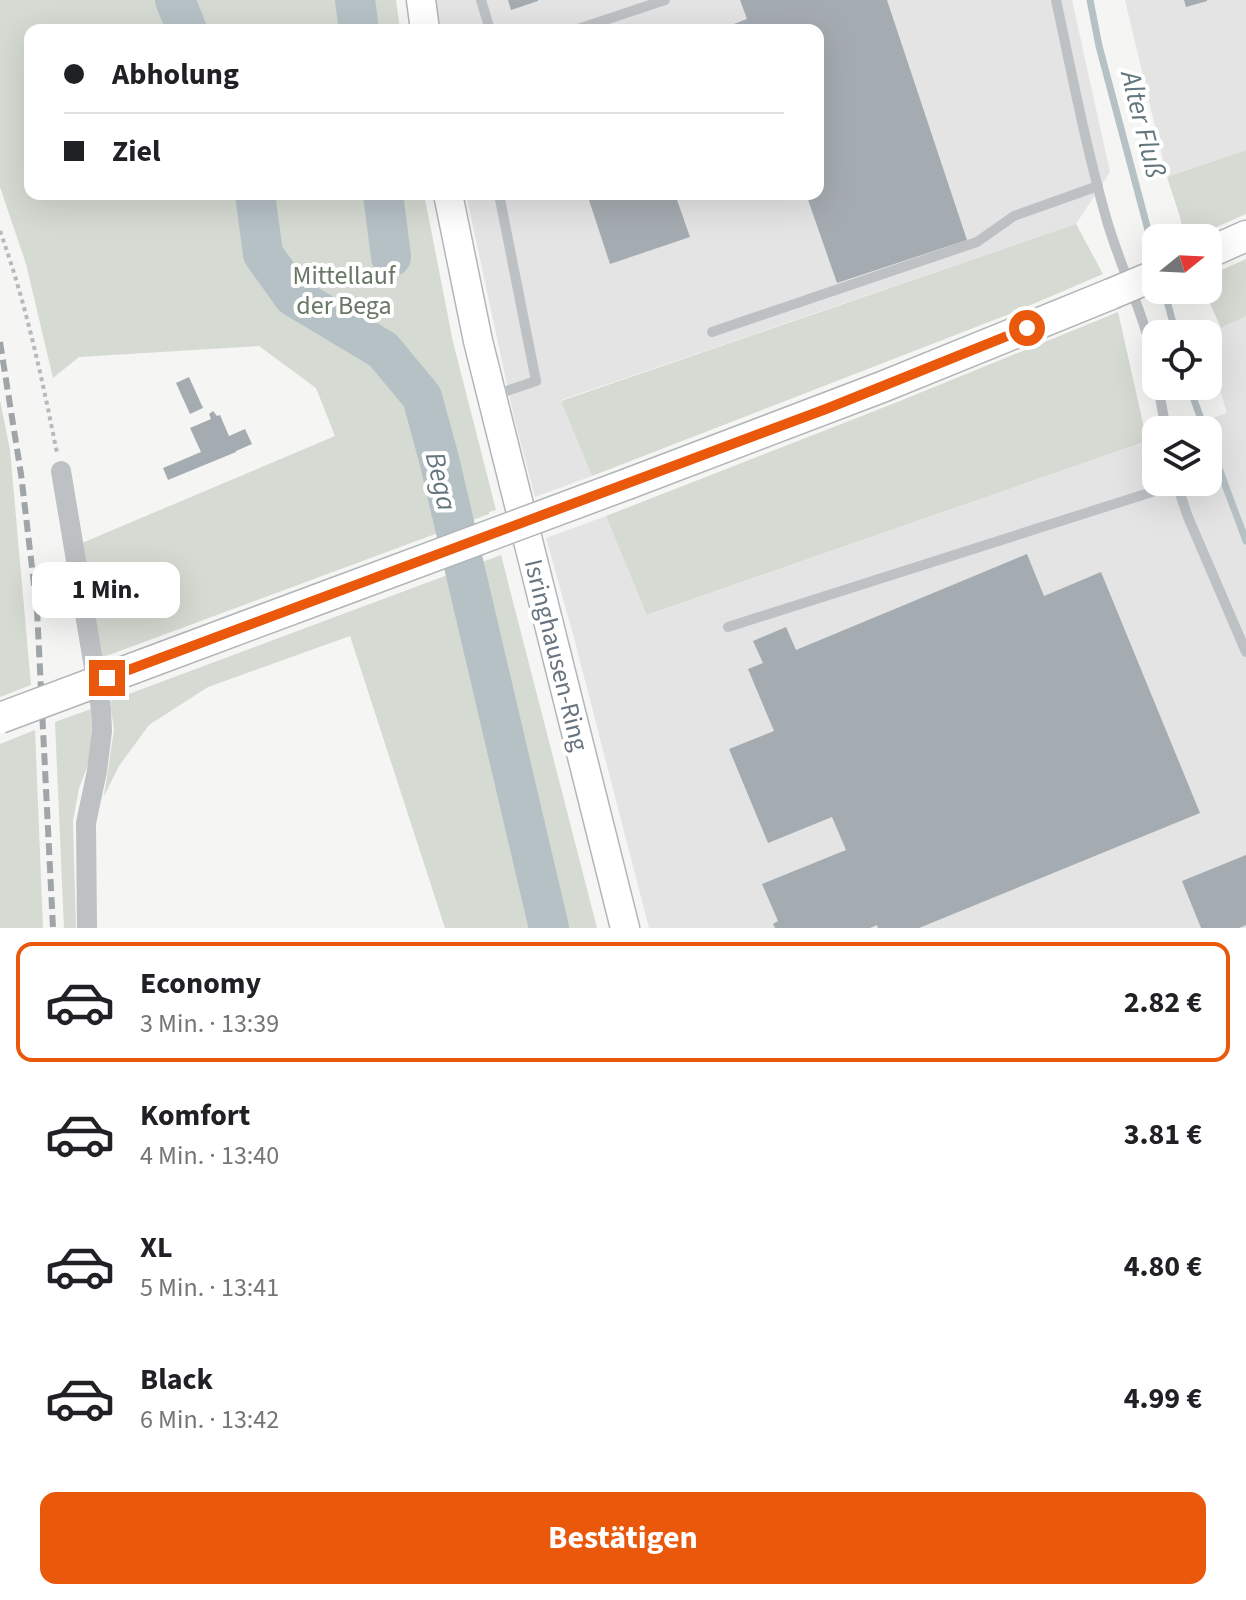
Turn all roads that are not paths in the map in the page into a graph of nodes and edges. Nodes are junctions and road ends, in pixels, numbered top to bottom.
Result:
1 (421, 0) edge
2 (481, 0) edge
3 (665, 0) edge
4 (1056, 0) edge
5 (424, 24) edge
6 (488, 24) edge
7 (593, 24) edge
8 (1098, 186) junction
9 (449, 200) edge
10 (500, 200) edge
11 (1246, 236) edge
12 (1222, 247) edge
13 (1142, 281) edge
14 (1142, 320) edge
15 (712, 332) dead end
16 (492, 396) junction
17 (61, 471) road end
18 (1142, 494) edge
19 (1181, 496) edge
20 (728, 627) dead end
21 (1246, 652) edge
22 (0, 718) edge
23 (87, 928) edge
24 (625, 928) edge

1 - 5 street
2 - 6 lane
3 - 7 lane
4 - 8 lane
8 - 14 lane
8 - 15 lane
9 - 16 street, Isringhausen-Ring
10 - 16 lane
11 - 12 main road
13 - 22 main road, bridge
16 - 24 street, Isringhausen-Ring
17 - 23 street
18 - 20 lane
19 - 21 lane

